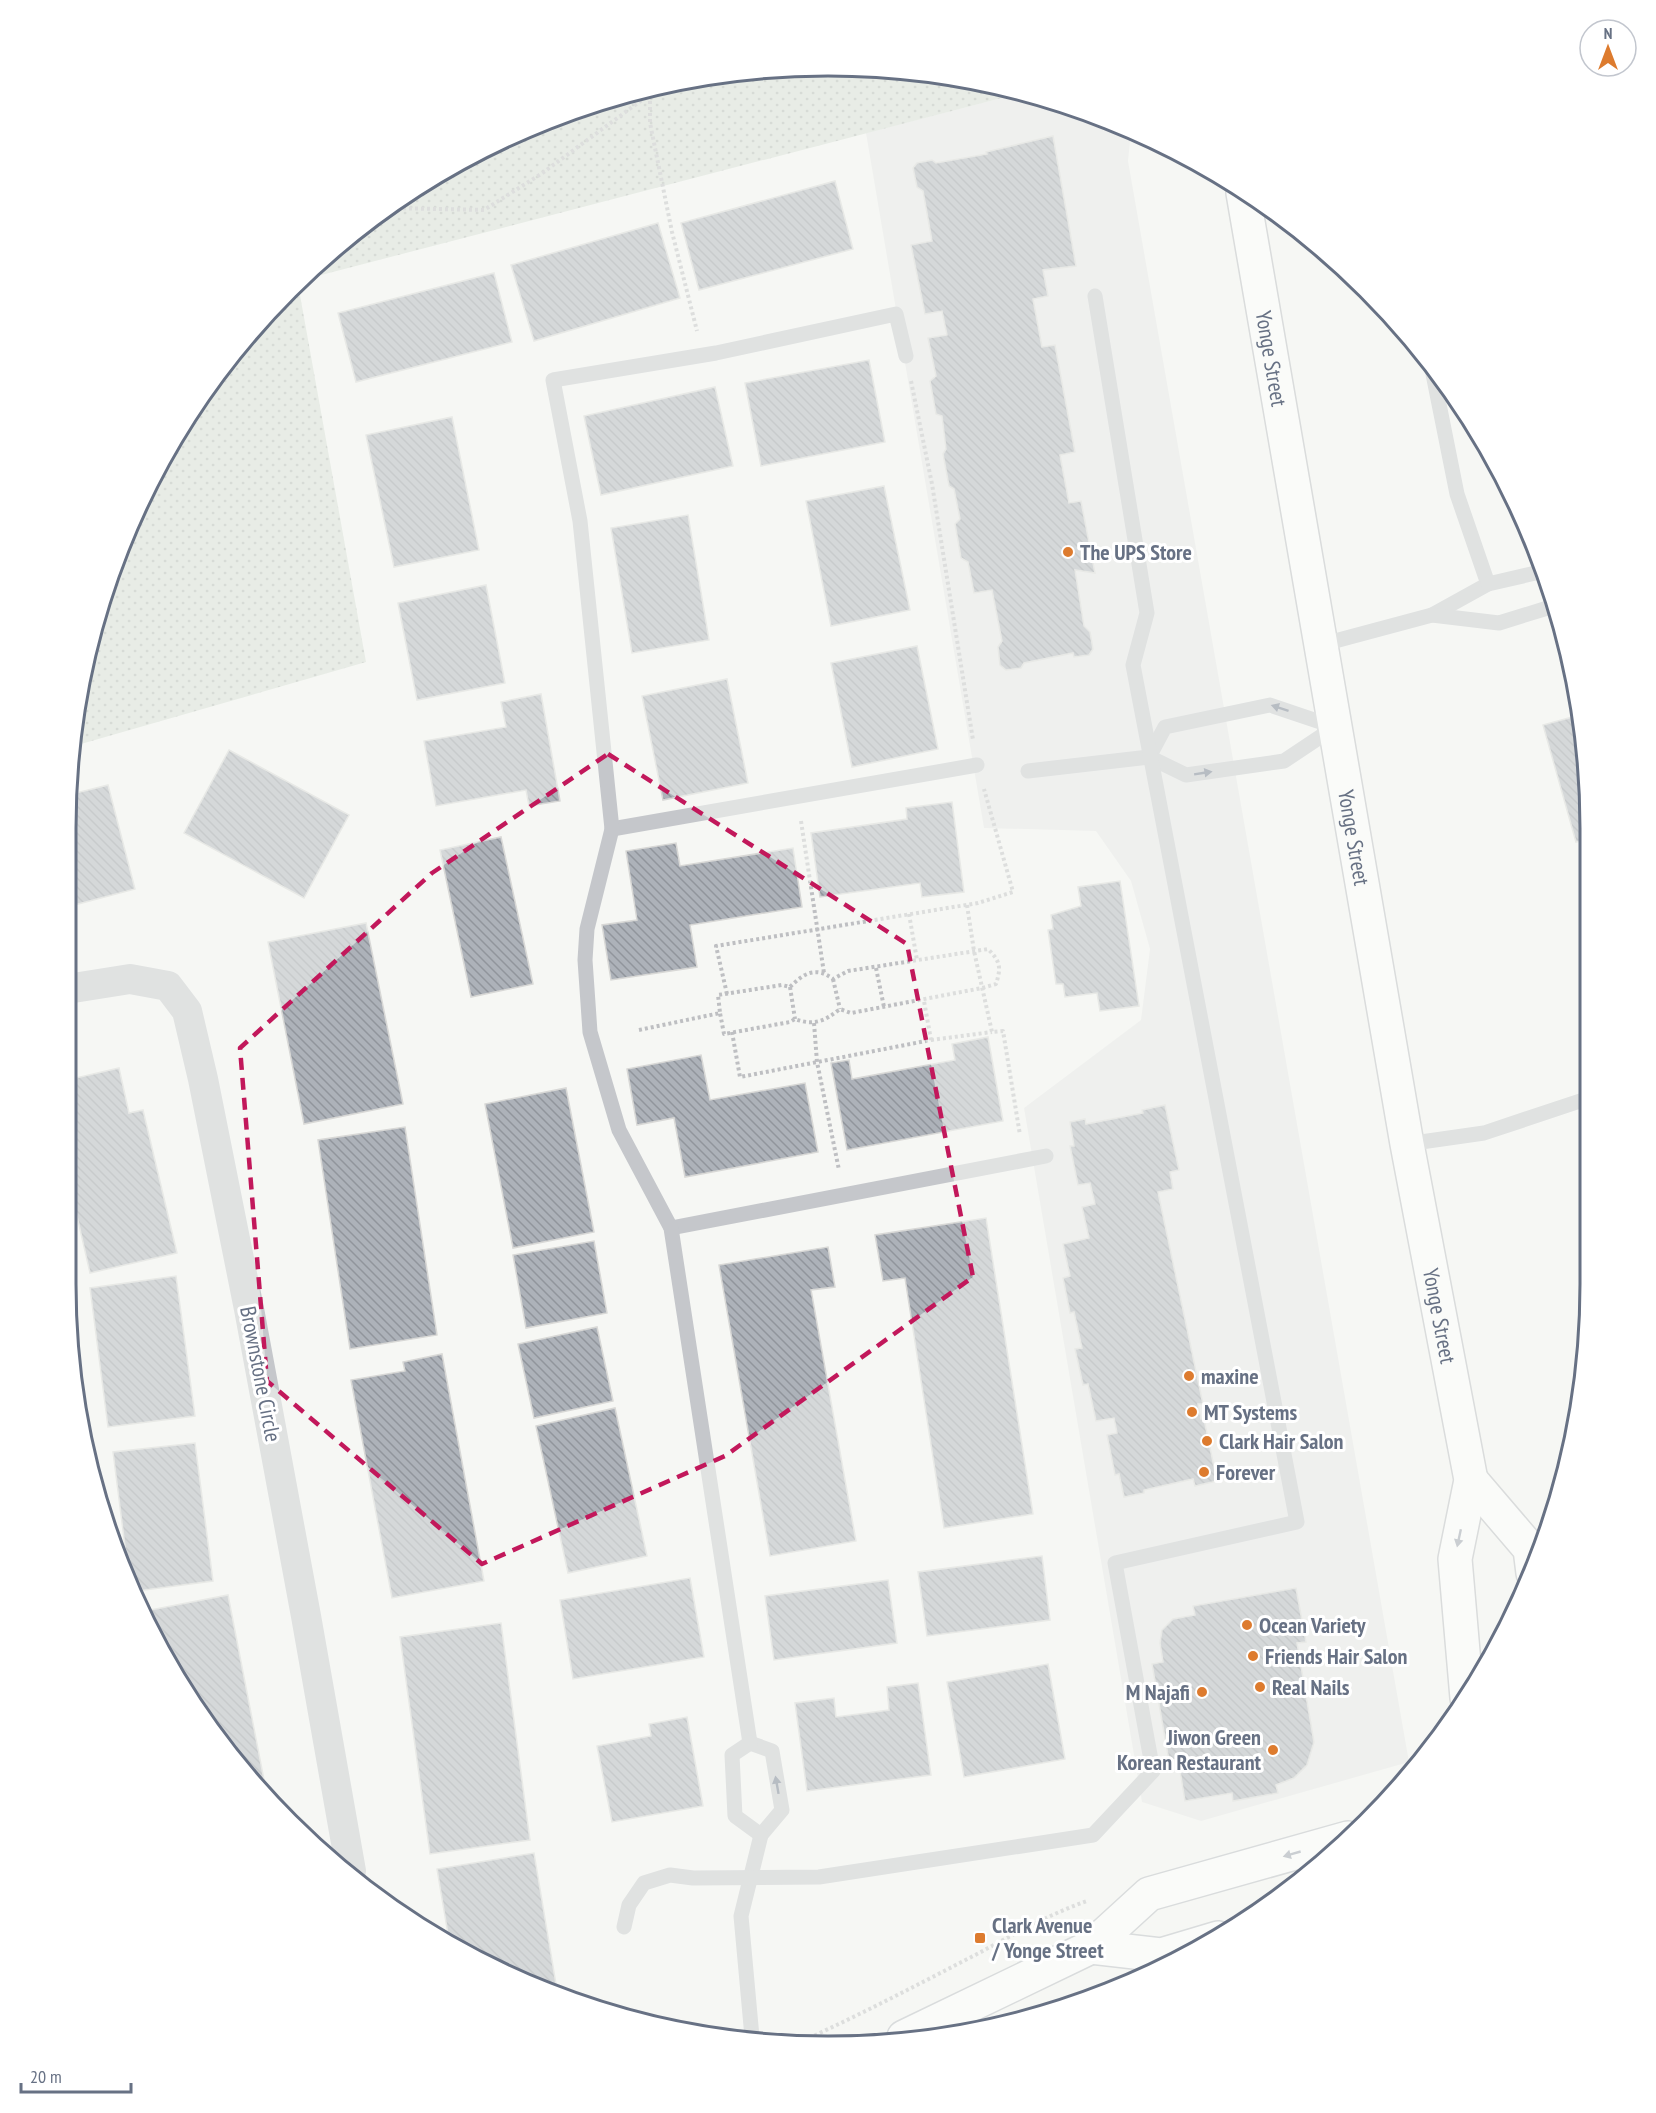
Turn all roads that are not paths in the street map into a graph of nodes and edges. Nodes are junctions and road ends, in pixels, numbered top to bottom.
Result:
1 (1245, 202) edge
2 (1095, 296) dead end
3 (906, 356) road end
4 (1435, 386) edge
5 (1535, 573) edge
6 (1488, 584) junction
7 (1547, 608) edge
8 (1432, 615) junction
9 (1320, 645) junction
10 (1335, 727) junction
11 (1149, 757) junction
12 (977, 765) road end
13 (1028, 771) dead end
14 (612, 829) junction
15 (77, 987) edge
16 (1580, 1101) edge
17 (1407, 1144) junction
18 (1046, 1156) dead end
19 (672, 1228) junction
20 (1471, 1480) junction
21 (1530, 1552) edge
22 (1466, 1683) edge
23 (750, 1743) junction
24 (760, 1835) junction
25 (1330, 1843) edge
26 (350, 1864) edge
27 (749, 1878) junction
28 (624, 1927) dead end
29 (1091, 1947) junction
30 (1176, 1950) edge
31 (917, 2031) edge
32 (752, 2032) edge

1 - 9 main road, Yonge Street
2 - 11 lane
3 - 14 lane
4 - 6 lane
5 - 6 lane
6 - 8 lane
7 - 8 lane
8 - 9 lane
9 - 10 main road, Yonge Street
11 -> 10 lane
10 -> 11 lane
10 - 17 main road, Yonge Street
11 - 13 lane
11 - 27 lane
12 - 14 lane
14 - 19 lane
15 - 26 street, Brownstone Circle
16 - 17 lane
17 - 20 main road, Yonge Street
18 - 19 lane
19 - 23 lane
20 - 21 main road, Yonge Street
20 -> 22 main road, Yonge Street
23 - 24 lane
24 -> 23 lane
24 - 27 lane
25 -> 29 main road
27 - 28 lane
27 - 32 lane
29 - 30 main road
29 - 31 main road

